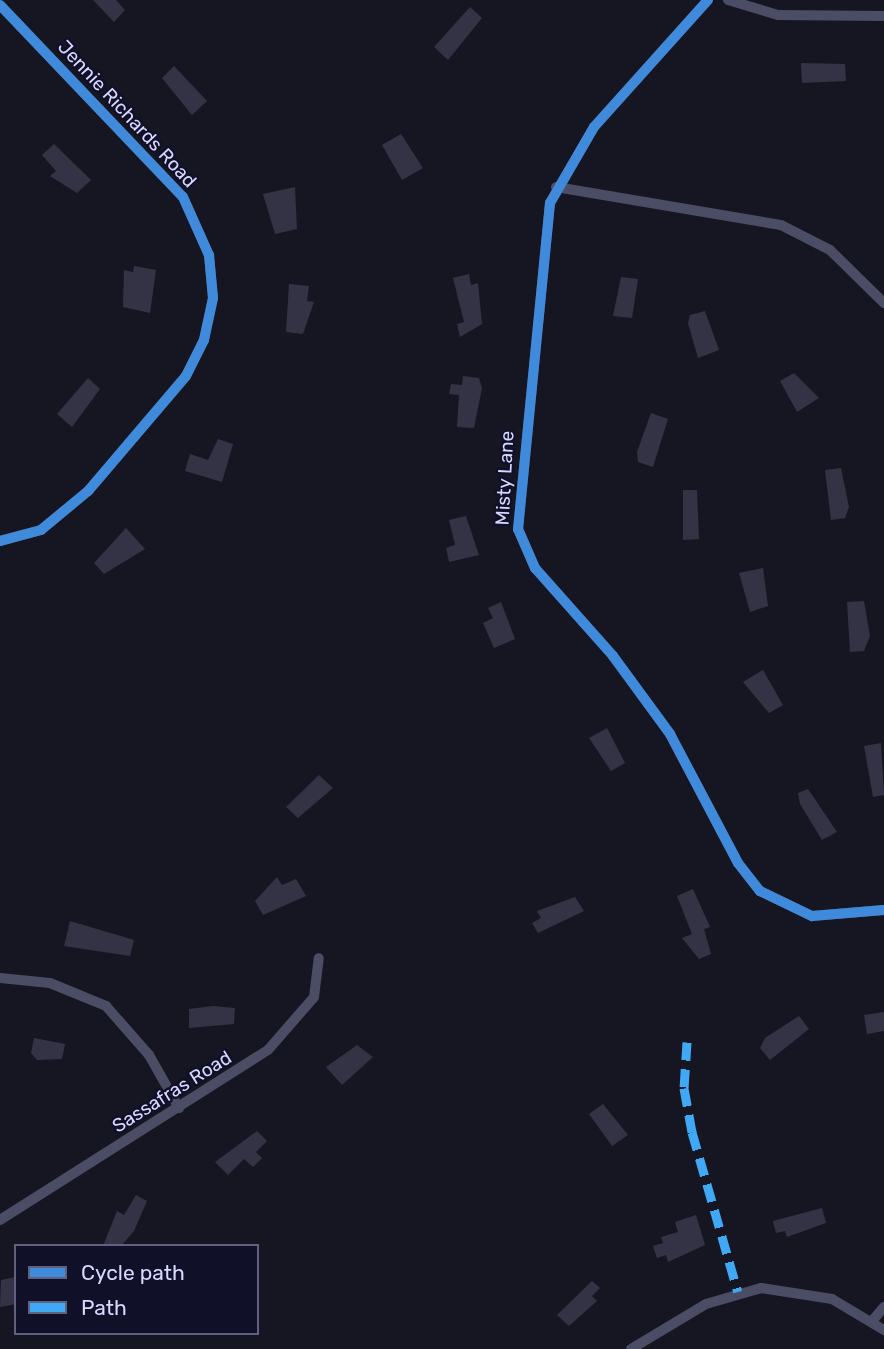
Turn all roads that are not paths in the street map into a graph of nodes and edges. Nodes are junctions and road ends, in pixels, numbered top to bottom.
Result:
1 (708, 0) edge
2 (728, 0) edge
3 (0, 5) edge
4 (884, 16) edge
5 (556, 187) junction
6 (884, 303) edge
7 (0, 541) edge
8 (884, 910) edge
9 (319, 958) dead end
10 (0, 978) edge
11 (179, 1108) junction
12 (0, 1220) edge
13 (884, 1307) edge
14 (873, 1320) junction
15 (884, 1331) edge
16 (631, 1349) edge

1 - 5 street, Misty Lane
2 - 4 street
3 - 7 street, Jennie Richards Road
5 - 6 street
5 - 8 street, Misty Lane
9 - 11 street, Sassafras Road
10 - 11 street
11 - 12 street, Sassafras Road
13 - 14 street
14 - 15 street
14 - 16 street

